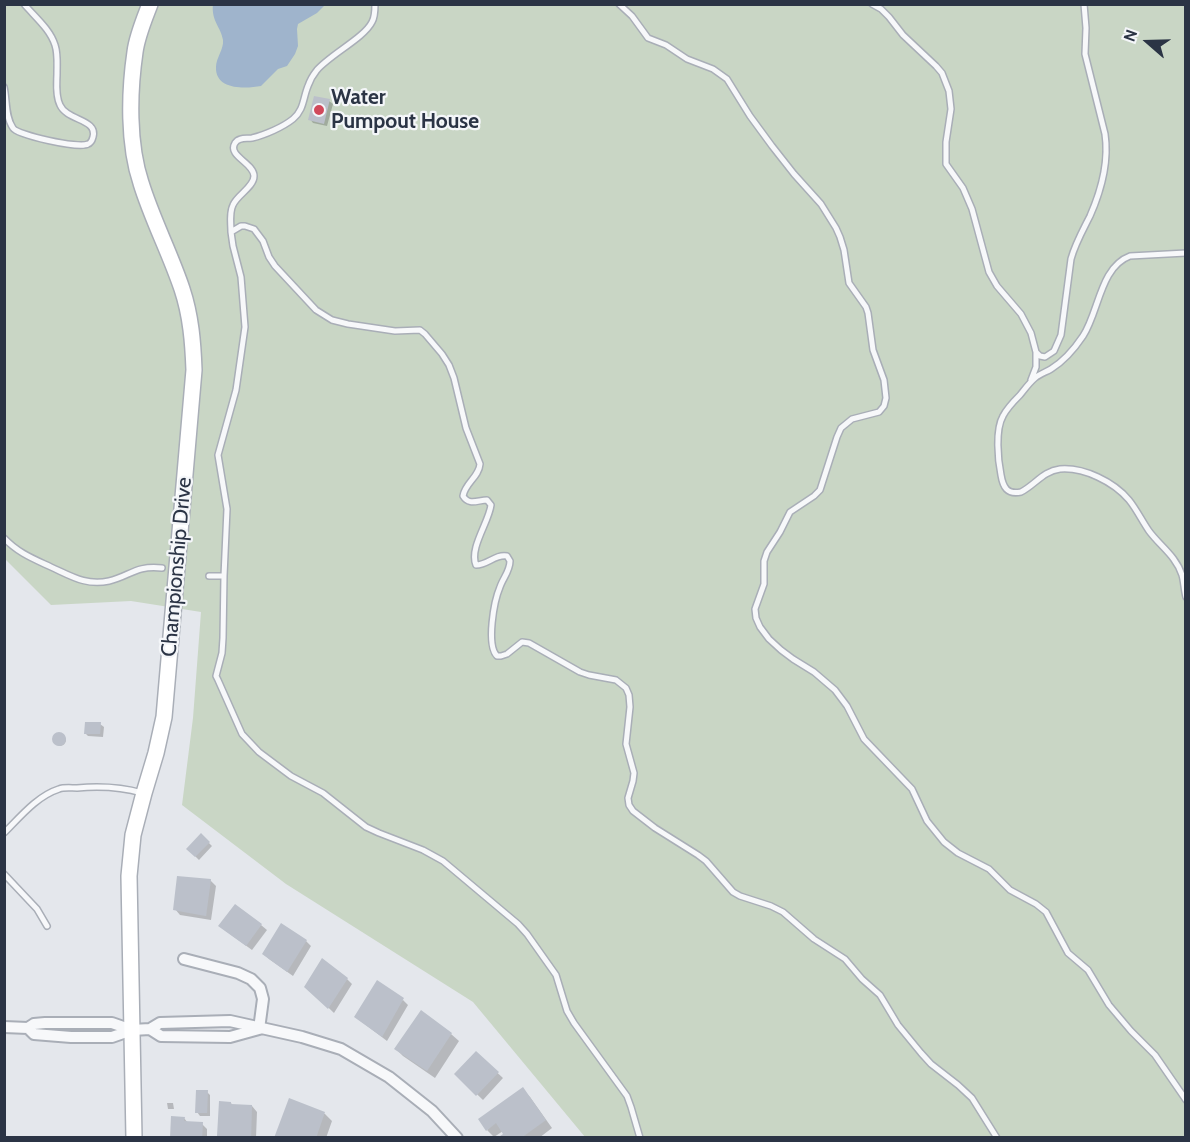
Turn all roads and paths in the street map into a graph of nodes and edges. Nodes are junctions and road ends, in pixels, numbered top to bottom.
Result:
1 (24, 4) edge
2 (150, 4) edge
3 (375, 4) edge
4 (619, 4) edge
5 (872, 4) edge
6 (1084, 4) edge
7 (4, 87) edge
8 (231, 232) junction
9 (1185, 253) edge
10 (1036, 352) junction
11 (1030, 382) junction
12 (4, 538) edge
13 (162, 568) dead end
14 (209, 576) dead end
15 (224, 576) junction
16 (1185, 597) edge
17 (144, 793) junction
18 (4, 833) edge
19 (4, 874) edge
20 (47, 926) dead end
21 (184, 959) dead end
22 (4, 1027) edge
23 (259, 1029) junction
24 (132, 1030) junction
25 (1185, 1100) edge
26 (134, 1137) edge
27 (457, 1137) edge
28 (640, 1137) edge
29 (997, 1137) edge

1 - 7 lane
2 - 17 street, Championship Drive
3 - 8 lane
4 - 25 lane
5 - 10 lane
6 - 10 lane
8 - 15 lane
8 - 29 lane
9 - 11 lane
10 - 11 lane
11 - 16 lane
12 - 13 lane
14 - 15 lane
15 - 28 lane
17 - 18 lane
17 - 24 street, Championship Drive
19 - 20 lane
21 - 23 street
22 - 24 street
23 - 24 street
23 - 27 street
24 - 26 street, Championship Drive

